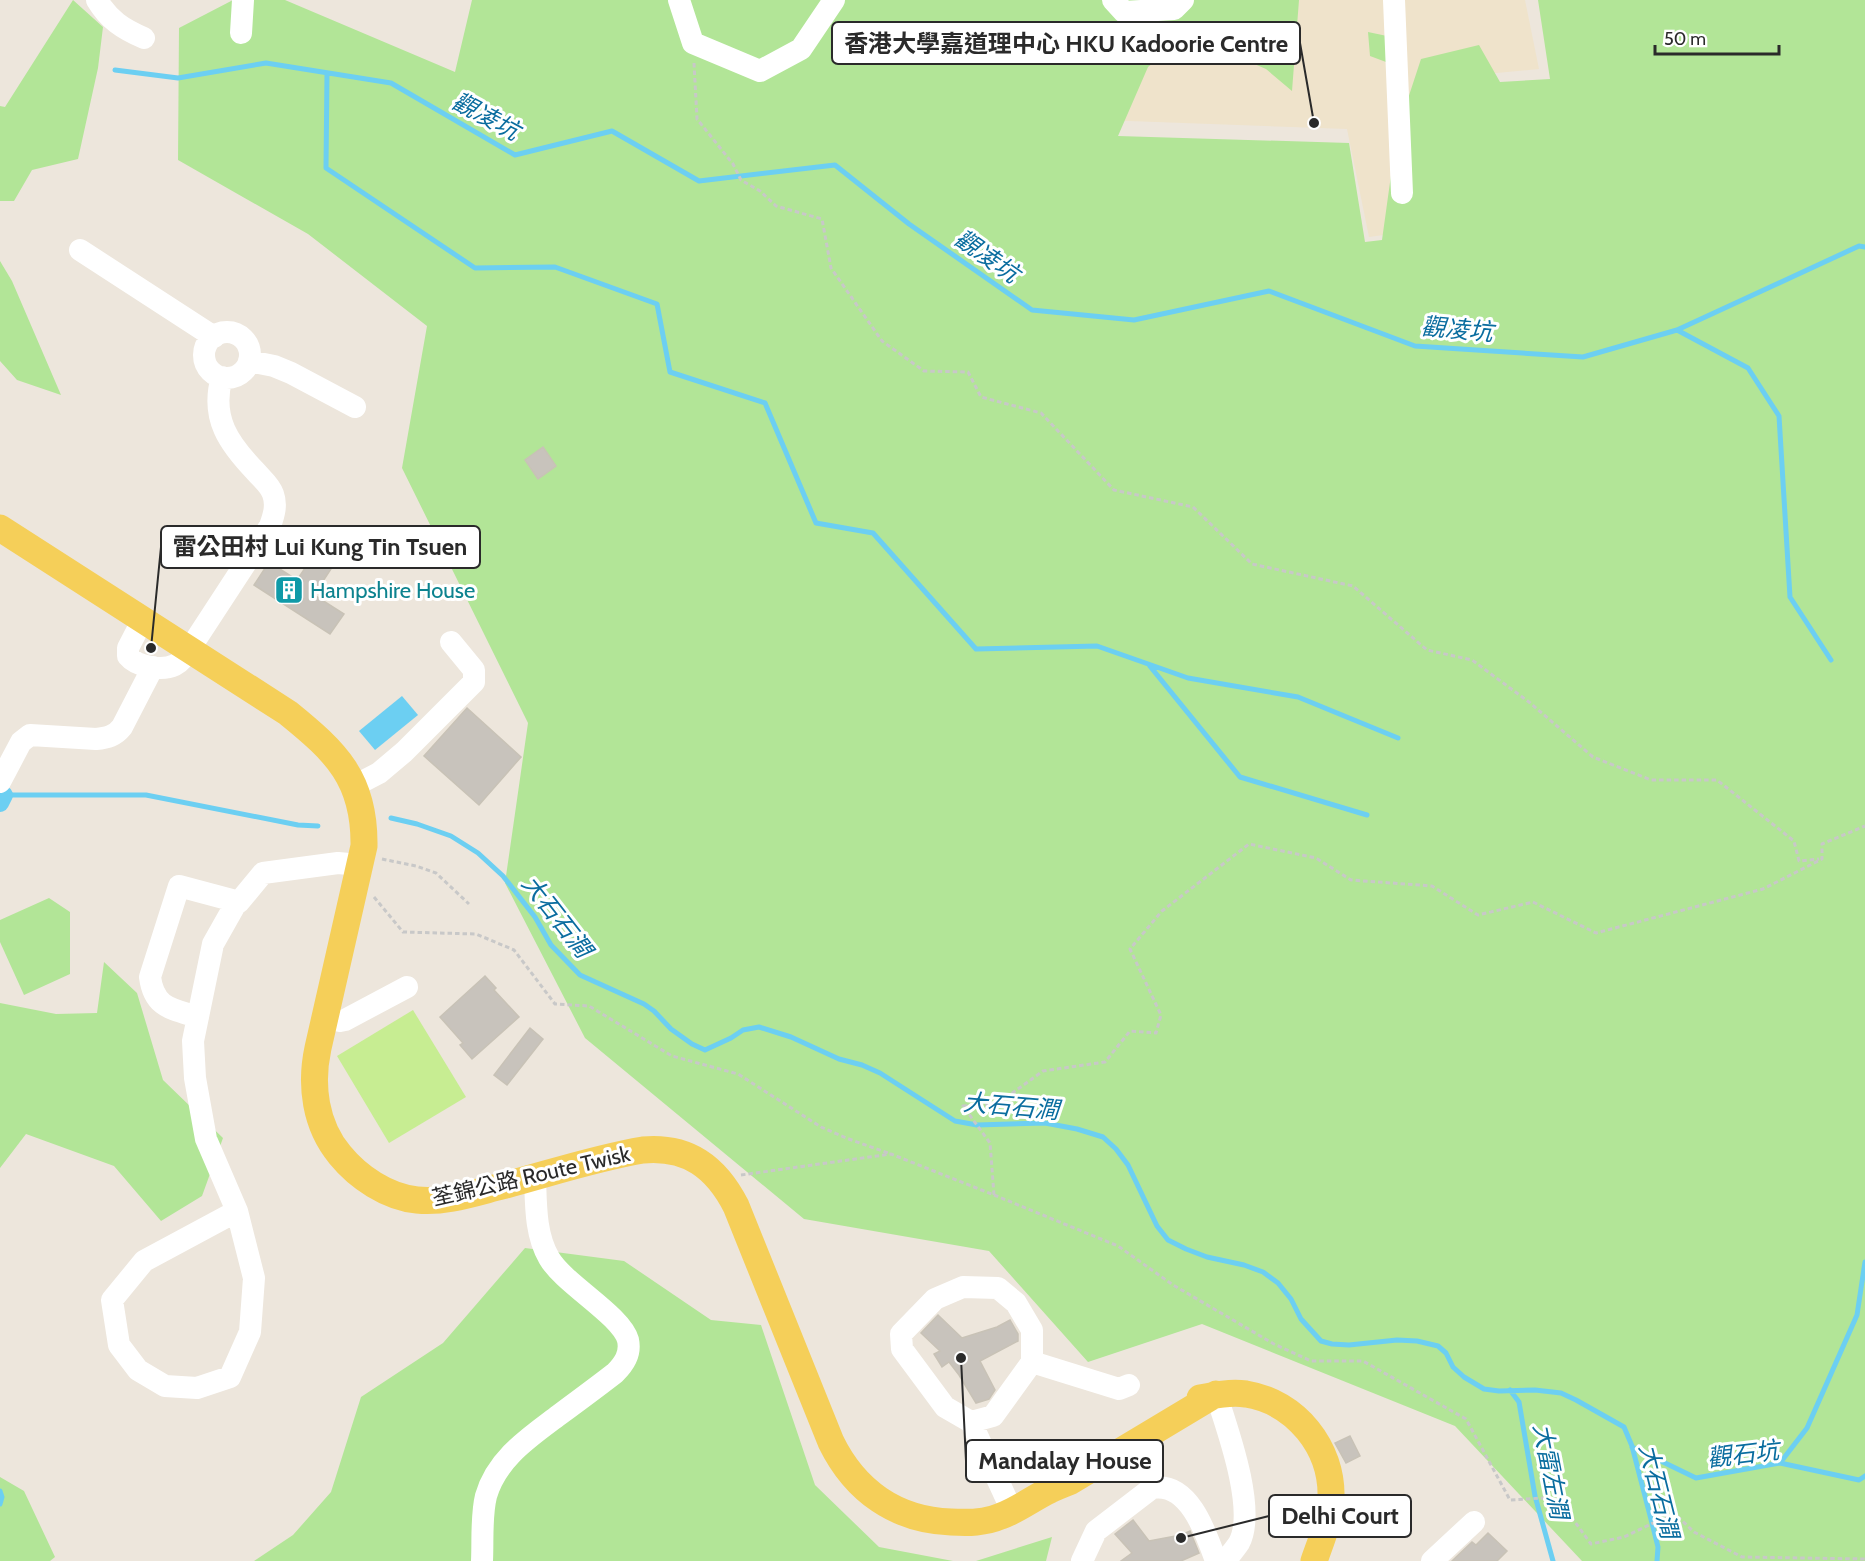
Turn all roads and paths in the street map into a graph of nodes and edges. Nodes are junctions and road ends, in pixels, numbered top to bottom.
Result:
1 (97, 0) edge
2 (243, 0) edge
3 (679, 0) edge
4 (834, 0) edge
5 (1113, 0) edge
6 (1183, 0) edge
7 (1394, 0) edge
8 (241, 33) dead end
9 (144, 38) dead end
10 (693, 43) junction
11 (1402, 193) dead end
12 (80, 250) dead end
13 (214, 337) junction
14 (249, 361) junction
15 (222, 377) junction
16 (355, 408) dead end
17 (0, 528) edge
18 (142, 621) junction
19 (451, 642) dead end
20 (189, 650) junction
21 (153, 667) junction
22 (0, 783) edge
23 (354, 786) junction
24 (1865, 826) edge
25 (1822, 859) junction
26 (360, 866) junction
27 (239, 903) junction
28 (469, 904) dead end
29 (407, 987) dead end
30 (198, 1017) junction
31 (324, 1018) junction
32 (891, 1154) junction
33 (535, 1177) junction
34 (719, 1178) junction
35 (994, 1195) junction
36 (237, 1211) junction
37 (1032, 1362) junction
38 (1129, 1385) dead end
39 (1215, 1394) junction
40 (971, 1422) junction
41 (1012, 1511) junction
42 (1474, 1522) dead end
43 (1865, 1559) edge
44 (482, 1561) edge
45 (1082, 1561) edge
46 (1216, 1561) edge
47 (1225, 1561) edge
48 (1314, 1561) edge
49 (1432, 1561) edge

1 - 9 lane
2 - 8 lane
3 - 10 lane
4 - 10 lane
5 - 6 lane
7 - 11 lane
10 - 25 path
12 - 13 lane
13 - 14 lane
13 - 15 lane
14 - 15 lane
14 - 16 lane
15 - 20 lane
17 - 18 main road, 荃錦公路 Route Twisk
18 - 20 main road, 荃錦公路 Route Twisk
18 - 21 lane
19 - 23 lane
20 - 21 lane
20 - 23 main road, 荃錦公路 Route Twisk
21 - 22 lane
23 - 26 main road, 荃錦公路 Route Twisk
24 - 25 path
25 - 35 path
26 - 27 lane
26 - 28 path
26 - 31 main road, 荃錦公路 Route Twisk
26 - 32 path
27 - 30 lane
27 - 30 lane
29 - 31 lane
30 - 36 lane
31 - 33 main road, 荃錦公路 Route Twisk
32 - 34 path
32 - 35 path
33 - 34 main road, 荃錦公路 Route Twisk
33 - 44 lane
34 - 41 main road, 荃錦公路 Route Twisk
35 - 43 path
36 - 36 lane
37 - 38 lane
37 - 40 lane
37 - 40 lane
39 - 41 main road, 荃錦公路 Route Twisk
39 - 47 lane
39 - 48 main road, 荃錦公路 Route Twisk
40 - 41 lane
42 - 49 lane
45 - 46 lane

